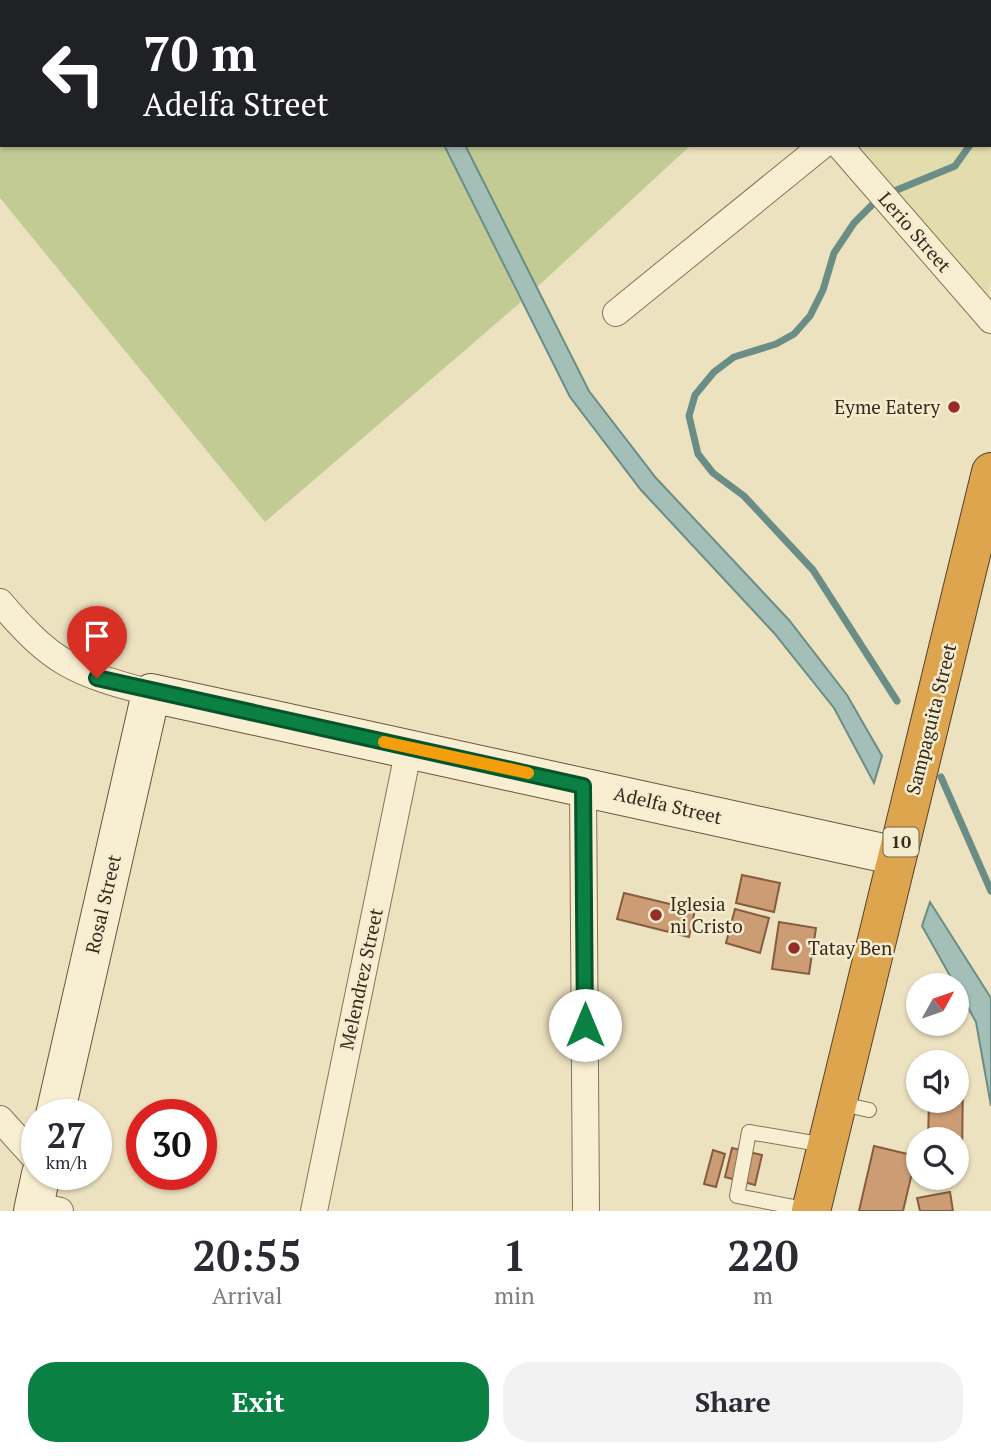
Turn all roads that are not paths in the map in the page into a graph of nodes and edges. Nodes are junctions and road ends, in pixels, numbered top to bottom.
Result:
1 (821, 147) edge
2 (841, 147) edge
3 (617, 313) dead end
4 (991, 320) edge
5 (991, 472) edge
6 (0, 602) edge
7 (151, 692) junction
8 (409, 748) junction
9 (583, 786) junction
10 (897, 856) junction
11 (59, 1099) edge
12 (0, 1119) edge
13 (21, 1142) edge
14 (826, 1146) junction
15 (314, 1211) edge
16 (586, 1211) edge
17 (811, 1211) edge

1 - 3 street
2 - 4 street, Lerio Street
5 - 10 highway, Sampaguita Street / 10
6 - 7 street
7 - 8 street, Adelfa Street
7 - 11 street, Rosal Street
8 - 9 street, Adelfa Street
8 - 15 street, Melendrez Street
9 - 10 street, Adelfa Street
9 - 16 street
10 - 14 highway, Sampaguita Street / 10
12 - 13 street
14 - 17 highway, Sampaguita Street / 10
14 - 17 lane

